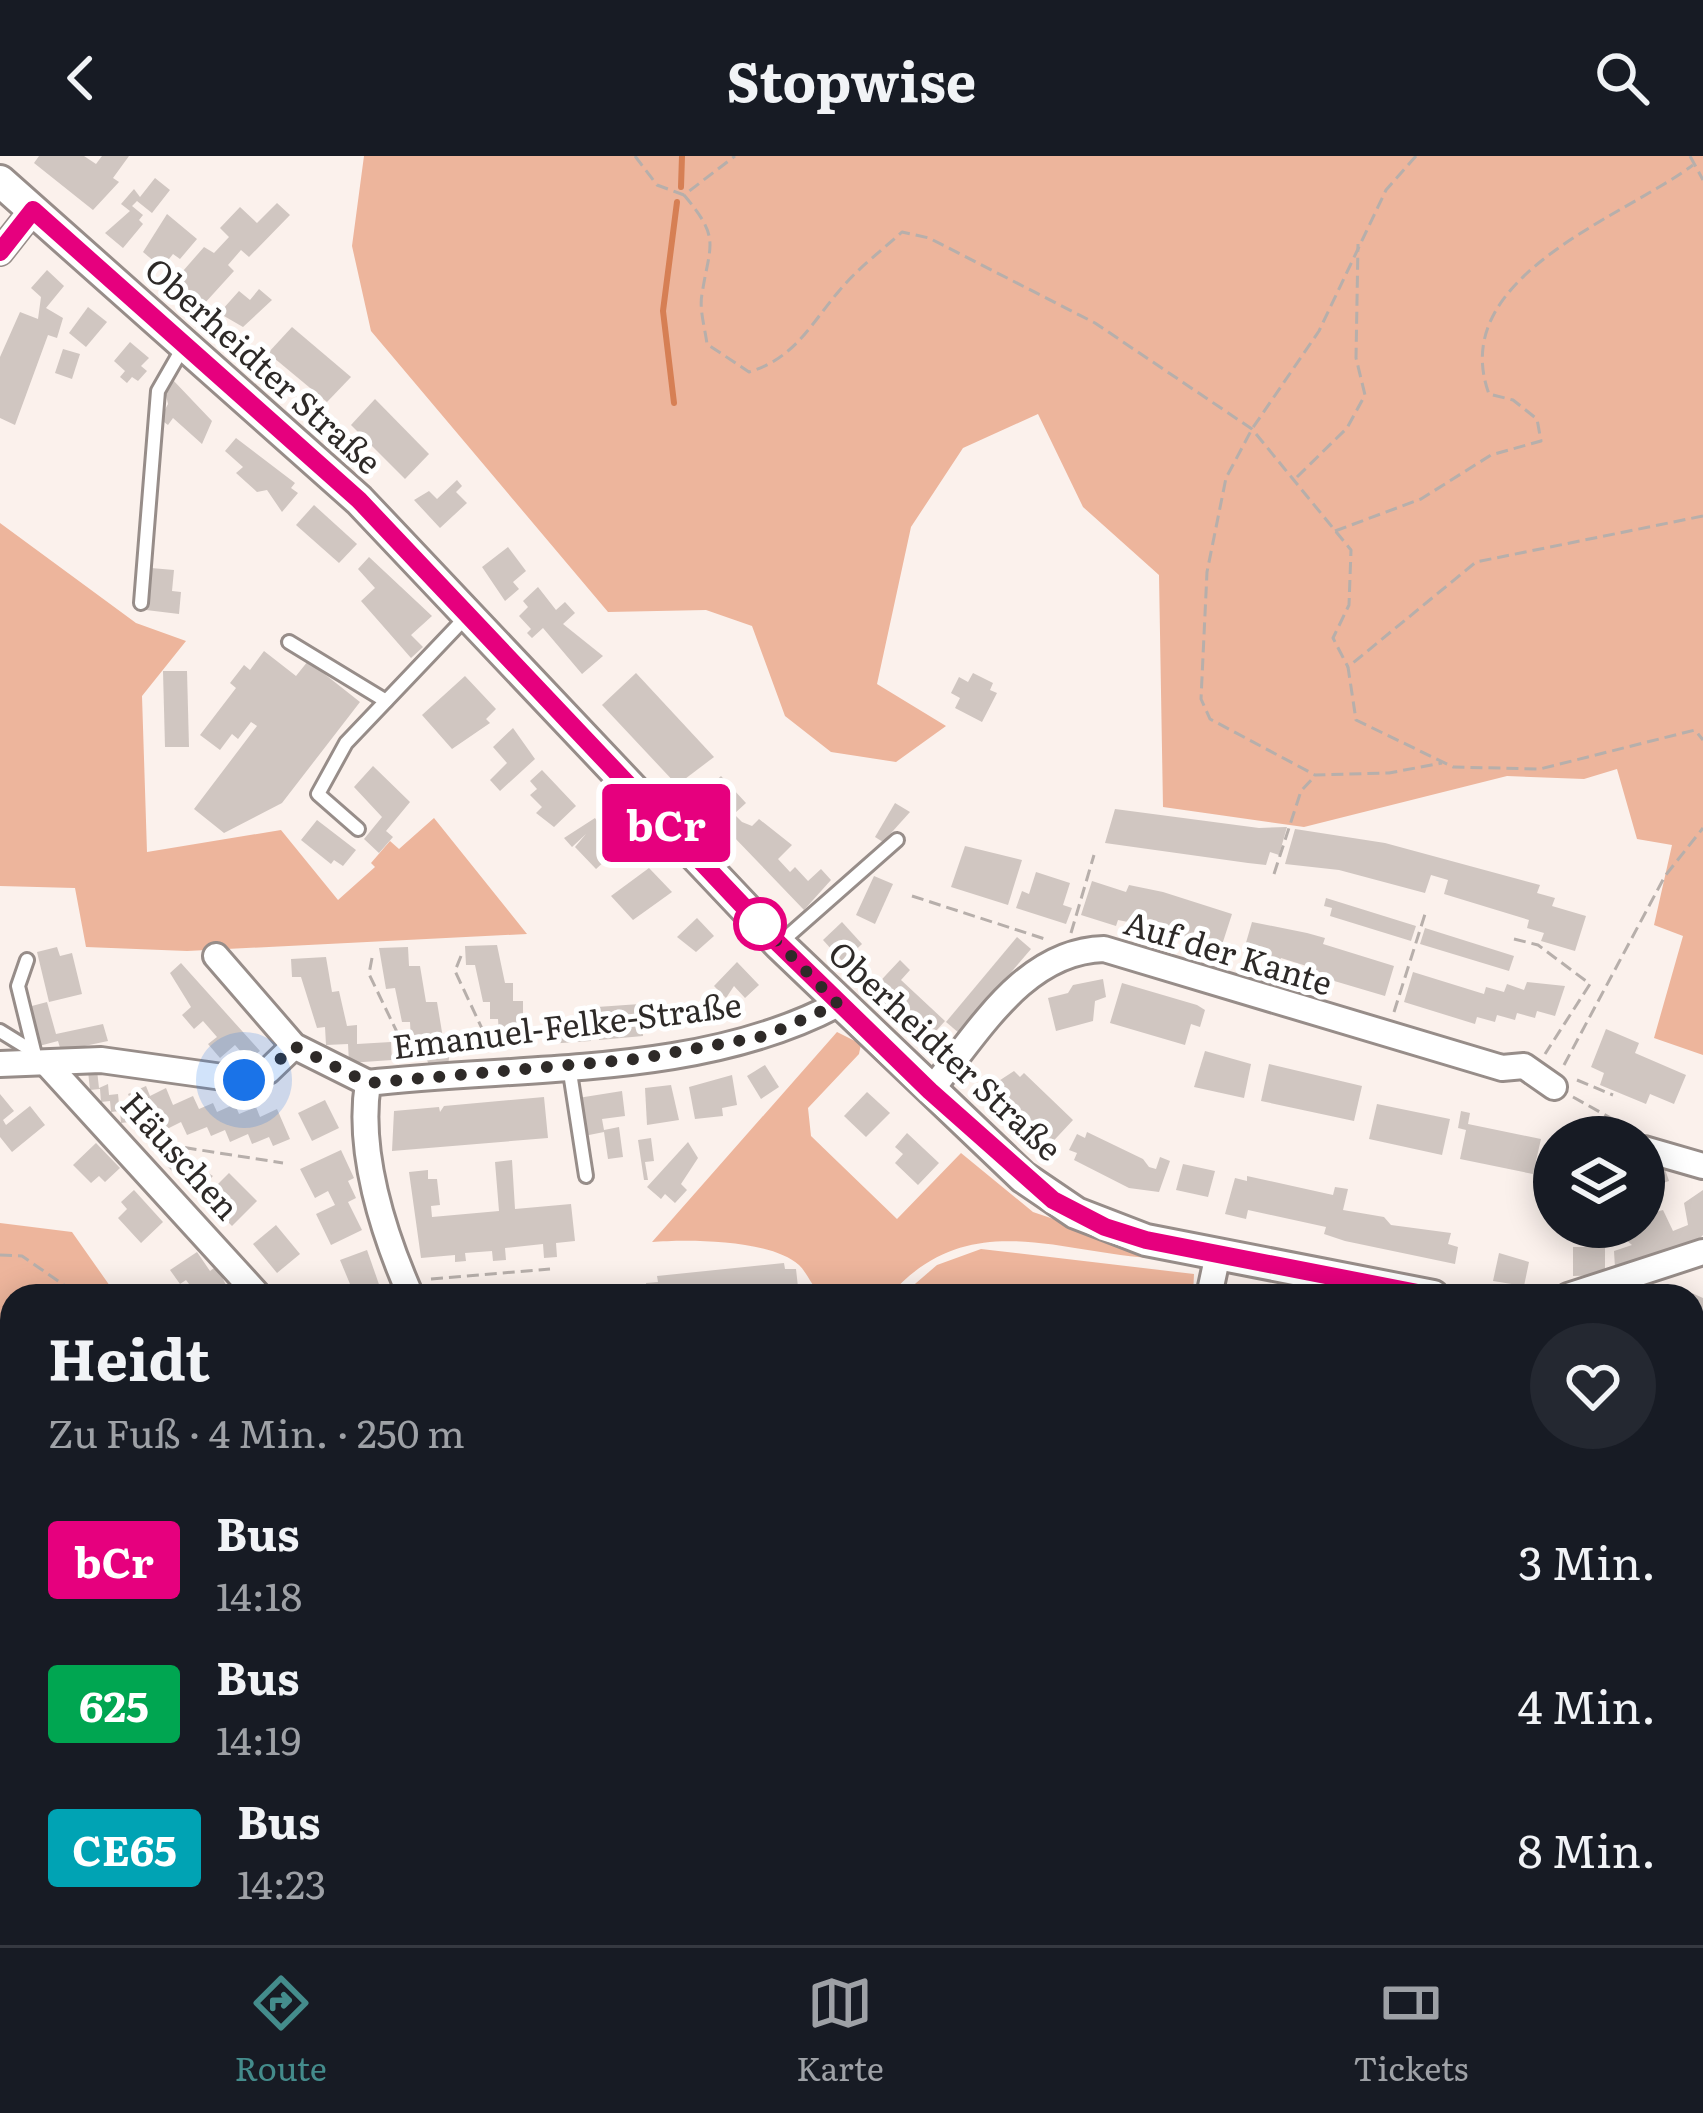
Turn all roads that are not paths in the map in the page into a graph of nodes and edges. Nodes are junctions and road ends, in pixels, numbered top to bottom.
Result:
1 (0, 181) edge
2 (33, 210) junction
3 (0, 252) edge
4 (186, 343) junction
5 (142, 603) dead end
6 (469, 614) junction
7 (289, 642) dead end
8 (386, 701) junction
9 (358, 829) dead end
10 (897, 840) dead end
11 (779, 944) junction
12 (216, 956) dead end
13 (27, 960) dead end
14 (838, 1004) junction
15 (0, 1031) edge
16 (294, 1046) junction
17 (40, 1059) junction
18 (0, 1064) edge
19 (569, 1065) junction
20 (1548, 1082) road end
21 (368, 1083) junction
22 (930, 1091) junction
23 (1665, 1155) edge
24 (1703, 1166) edge
25 (586, 1176) dead end
26 (1703, 1252) edge
27 (1218, 1254) junction
28 (248, 1284) edge
29 (407, 1284) edge
30 (1211, 1284) edge
31 (1359, 1284) edge
32 (1605, 1284) edge

1 - 2 street, Oberheidter Straße
2 - 3 street
2 - 4 street, Oberheidter Straße
4 - 5 lane
4 - 6 street, Oberheidter Straße
6 - 8 lane
6 - 11 street, Oberheidter Straße
7 - 8 lane
8 - 9 lane
10 - 11 lane
11 - 14 street, Oberheidter Straße
12 - 16 street, Emanuel-Felke-Straße
13 - 17 lane
14 - 19 street, Emanuel-Felke-Straße
14 - 22 street, Oberheidter Straße
15 - 17 lane
16 - 17 street
16 - 21 street, Emanuel-Felke-Straße
17 - 18 street
17 - 28 street, Häuschen
19 - 21 street, Emanuel-Felke-Straße
19 - 25 lane
20 - 22 street, Auf der Kante
21 - 29 street, Emanuel-Felke-Straße
22 - 27 street, Oberheidter Straße
23 - 24 street
26 - 32 street
27 - 30 street
27 - 31 street, Oberheidter Straße

